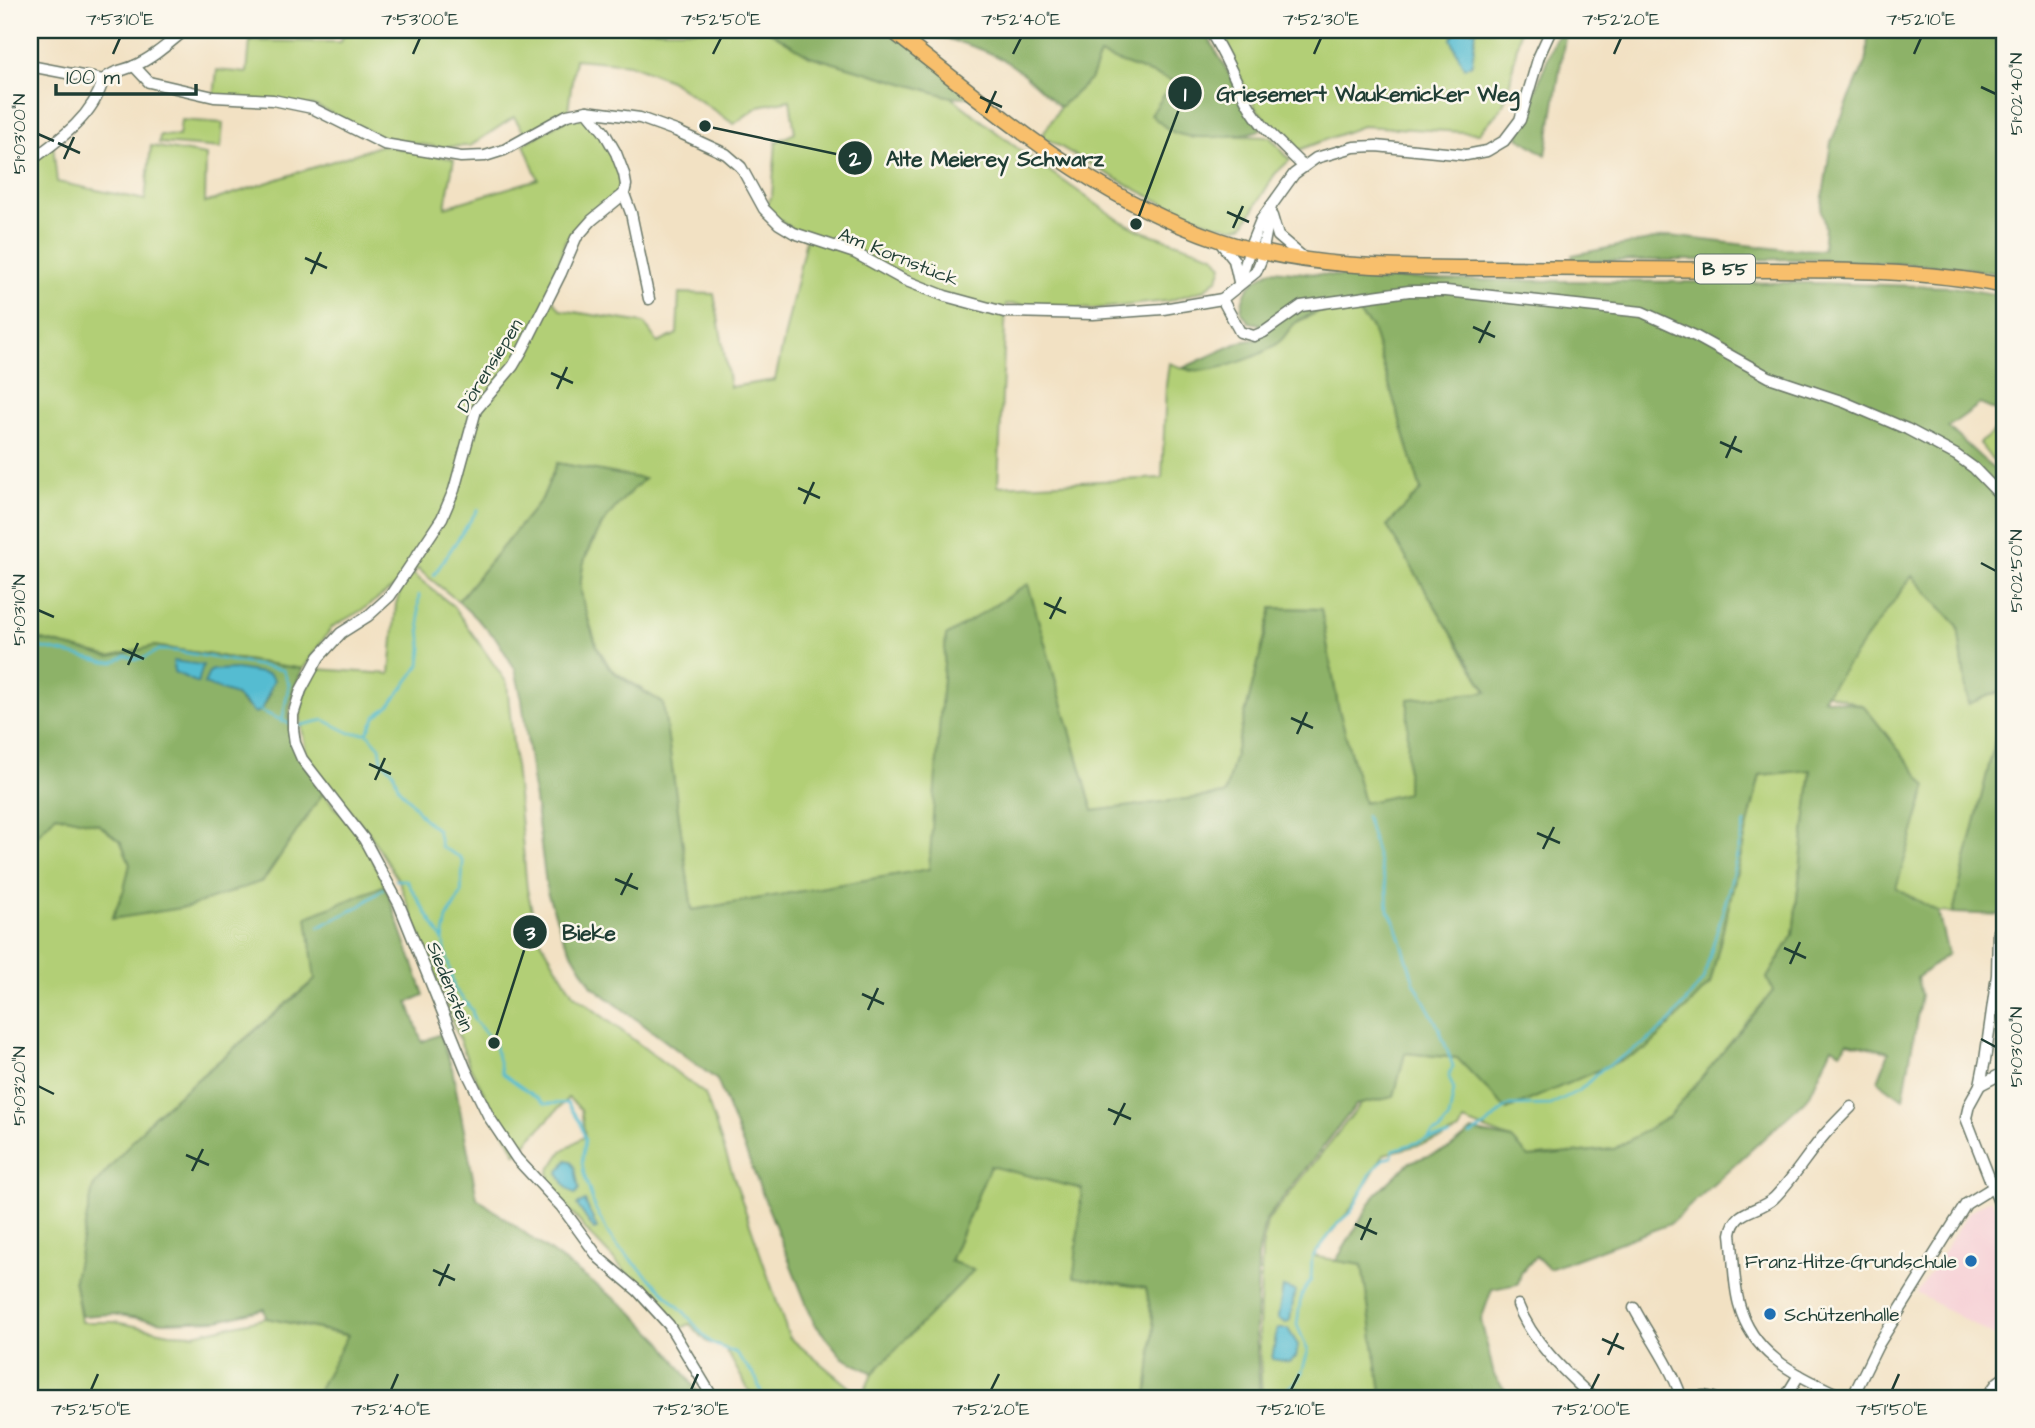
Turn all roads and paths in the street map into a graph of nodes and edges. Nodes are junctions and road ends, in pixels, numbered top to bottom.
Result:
1 (185, 30) edge
2 (891, 30) edge
3 (1209, 30) edge
4 (1551, 30) edge
5 (30, 66) edge
6 (134, 66) junction
7 (103, 80) junction
8 (587, 111) junction
9 (30, 161) edge
10 (1303, 166) junction
11 (624, 194) junction
12 (1271, 206) junction
13 (1217, 239) junction
14 (1256, 250) junction
15 (1305, 259) junction
16 (1239, 285) junction
17 (2005, 286) edge
18 (649, 299) dead end
19 (1222, 299) junction
20 (2005, 500) edge
21 (295, 743) joint
22 (1998, 931) dead end
23 (2005, 1072) edge
24 (1980, 1085) junction
25 (1851, 1107) dead end
26 (2005, 1180) edge
27 (1994, 1186) junction
28 (2005, 1218) edge
29 (1518, 1305) dead end
30 (1634, 1308) dead end
31 (1798, 1375) junction
32 (2005, 1377) edge
33 (1680, 1397) edge
34 (713, 1398) edge
35 (1593, 1398) edge
36 (1714, 1398) edge
37 (1785, 1398) edge
38 (1845, 1398) edge
39 (1852, 1398) edge
40 (1986, 1398) edge

1 - 6 street
2 - 13 main road, B 55
3 - 10 street
4 - 10 street
5 - 7 street
6 - 7 street
6 - 8 street
7 - 9 street
8 - 11 street
8 - 19 street, Am Kornstück
10 - 12 street
11 - 18 street
11 - 21 street, Dörensiepen
12 - 14 street
12 - 15 street
13 - 14 main road, B 55
13 - 16 street
14 - 15 main road, B 55
14 - 16 street, Am Kornstück
15 - 17 main road, B 55
16 - 19 street, Am Kornstück
19 - 20 street
21 - 34 street, Siedenstein
22 - 24 street
23 - 24 street
24 - 27 street
25 - 31 street
26 - 27 street
27 - 28 street
27 - 39 street
29 - 35 street
30 - 33 street
31 - 37 street
31 - 38 street
32 - 40 street
33 - 36 street

